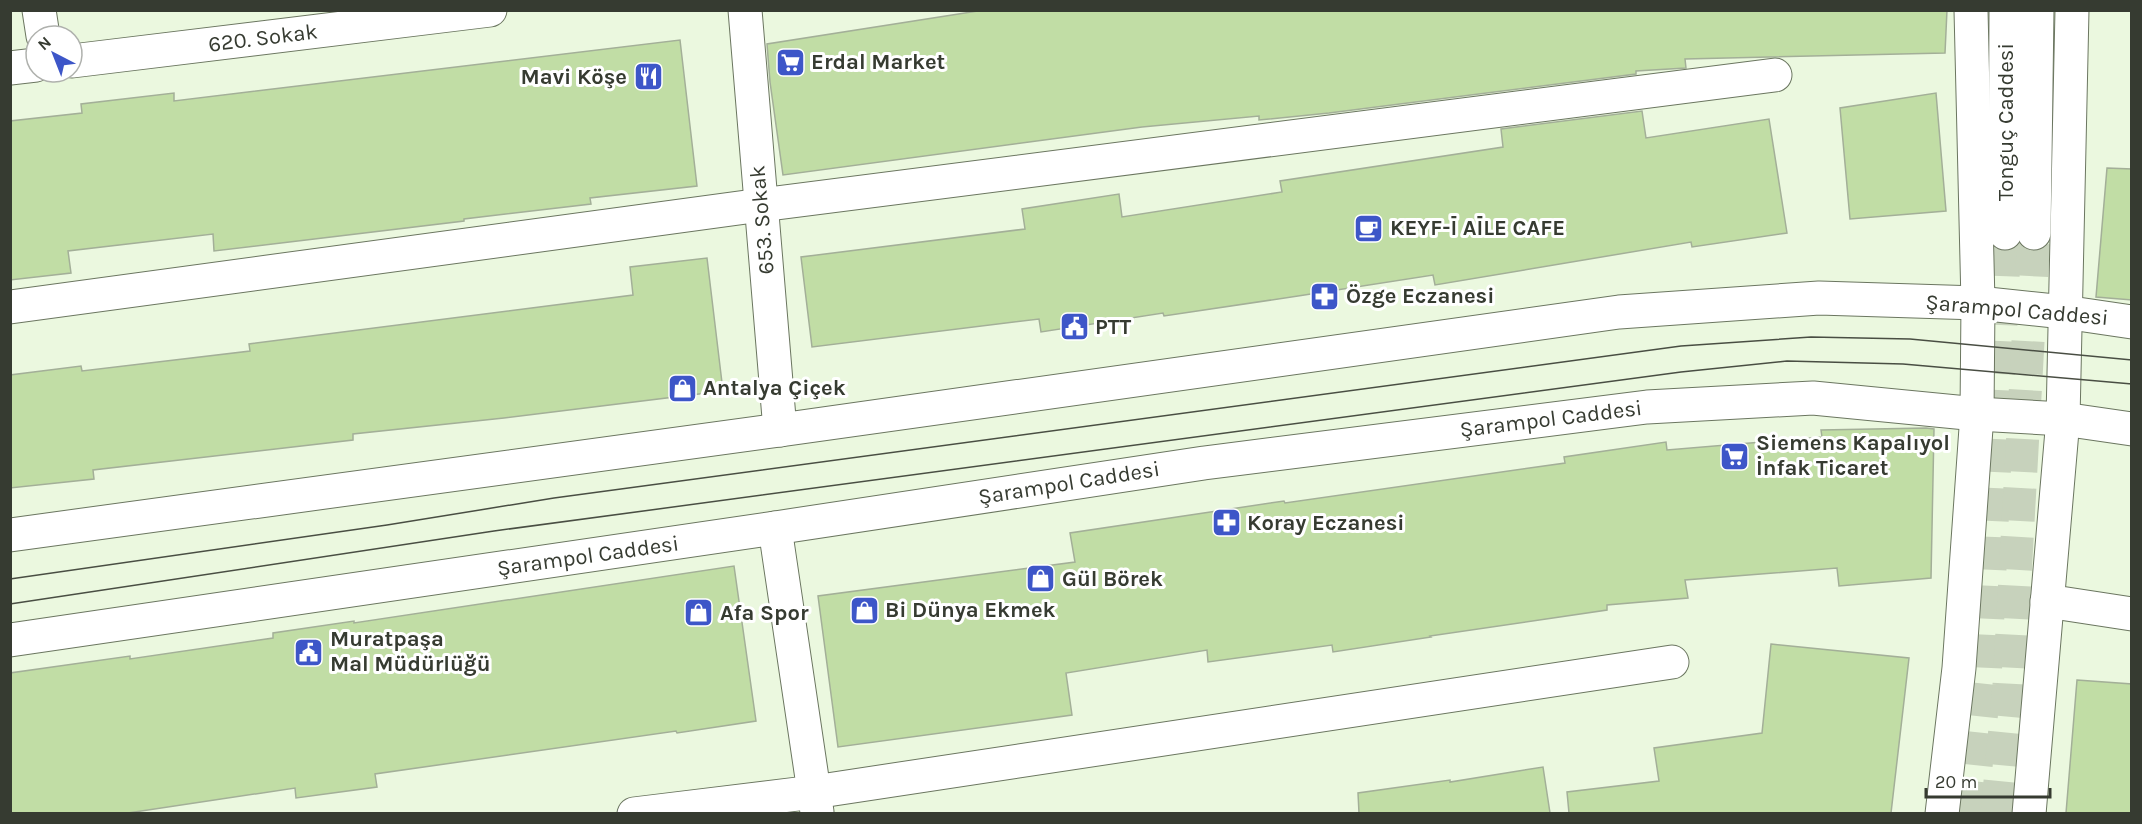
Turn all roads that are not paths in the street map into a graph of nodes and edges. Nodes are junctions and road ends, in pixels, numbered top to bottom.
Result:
1 (490, 10) edge
2 (745, 10) edge
3 (1971, 10) edge
4 (2006, 10) edge
5 (2037, 10) edge
6 (2072, 10) edge
7 (84, 60) edge
8 (1775, 75) dead end
9 (761, 205) junction
10 (1978, 303) junction
11 (10, 306) edge
12 (2064, 312) junction
13 (2132, 322) edge
14 (1977, 414) junction
15 (2063, 419) junction
16 (2132, 429) edge
17 (780, 430) junction
18 (775, 528) junction
19 (10, 535) edge
20 (2047, 601) junction
21 (2132, 614) edge
22 (10, 640) edge
23 (1672, 662) dead end
24 (815, 803) edge
25 (634, 813) edge
26 (1942, 813) edge
27 (2028, 813) edge

1 - 7 street, 620. Sokak
2 - 9 street, 653. Sokak
3 - 10 street
4 - 5 street, Tonguç Caddesi
6 - 12 street
8 - 9 street
9 - 11 street
9 - 17 street, 653. Sokak
10 - 12 street, Şarampol Caddesi
10 - 14 street
10 - 17 street, Şarampol Caddesi
12 - 13 street, Şarampol Caddesi
12 - 15 street
14 - 15 street, Şarampol Caddesi
14 - 18 street, Şarampol Caddesi
14 - 26 street
15 - 16 street, Şarampol Caddesi
15 - 20 street
17 - 19 street, Şarampol Caddesi
18 - 22 street, Şarampol Caddesi
18 - 24 street
20 - 21 street
20 - 27 street
23 - 24 street
24 - 25 street

